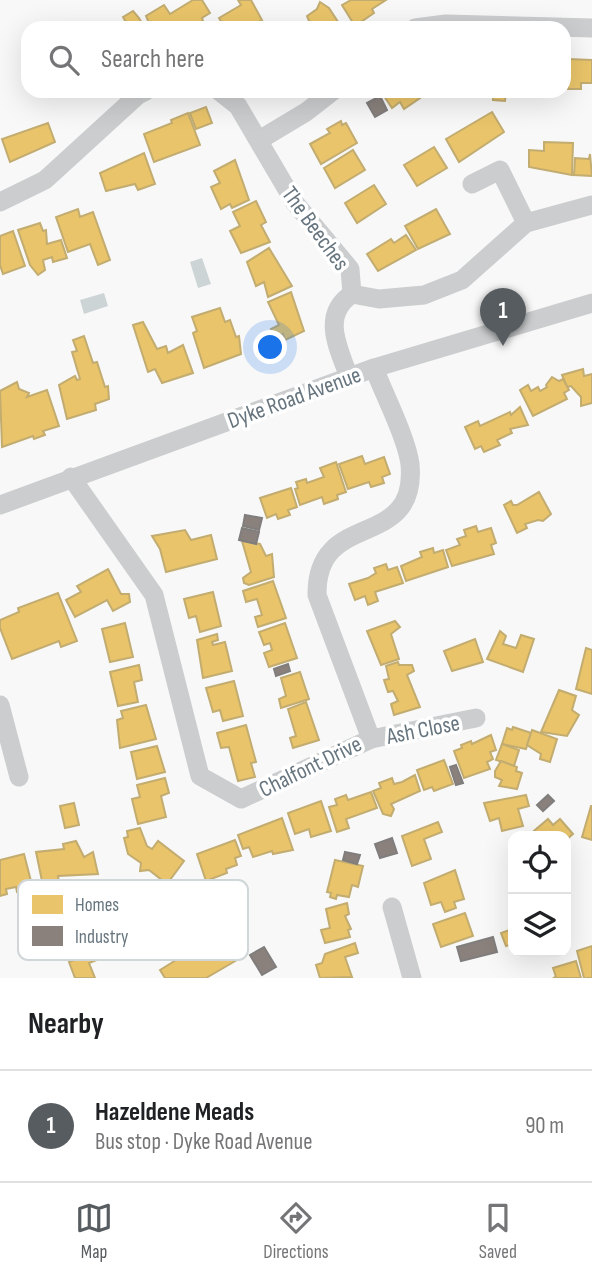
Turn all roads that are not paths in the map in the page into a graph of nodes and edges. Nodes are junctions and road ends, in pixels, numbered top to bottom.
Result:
1 (571, 27) edge
2 (592, 28) edge
3 (135, 98) edge
4 (228, 98) edge
5 (324, 98) edge
6 (261, 139) junction
7 (472, 184) dead end
8 (0, 202) edge
9 (592, 205) edge
10 (526, 223) junction
11 (352, 294) junction
12 (592, 303) edge
13 (374, 369) junction
14 (349, 377) junction
15 (71, 477) junction
16 (0, 505) edge
17 (0, 705) edge
18 (476, 718) dead end
19 (370, 739) junction
20 (19, 777) dead end
21 (392, 907) dead end
22 (412, 978) edge

1 - 2 street
3 - 8 street
4 - 6 street, The Beeches
5 - 6 street
6 - 11 street, The Beeches
7 - 10 street
9 - 10 street
10 - 11 street
11 - 14 street, The Beeches
12 - 13 street, Dyke Road Avenue
13 - 14 street, Dyke Road Avenue
13 - 19 street, Chalfont Drive
14 - 15 street, Dyke Road Avenue
15 - 16 street, Dyke Road Avenue
15 - 19 street, Chalfont Drive
17 - 20 street
18 - 19 street, Ash Close
21 - 22 street

